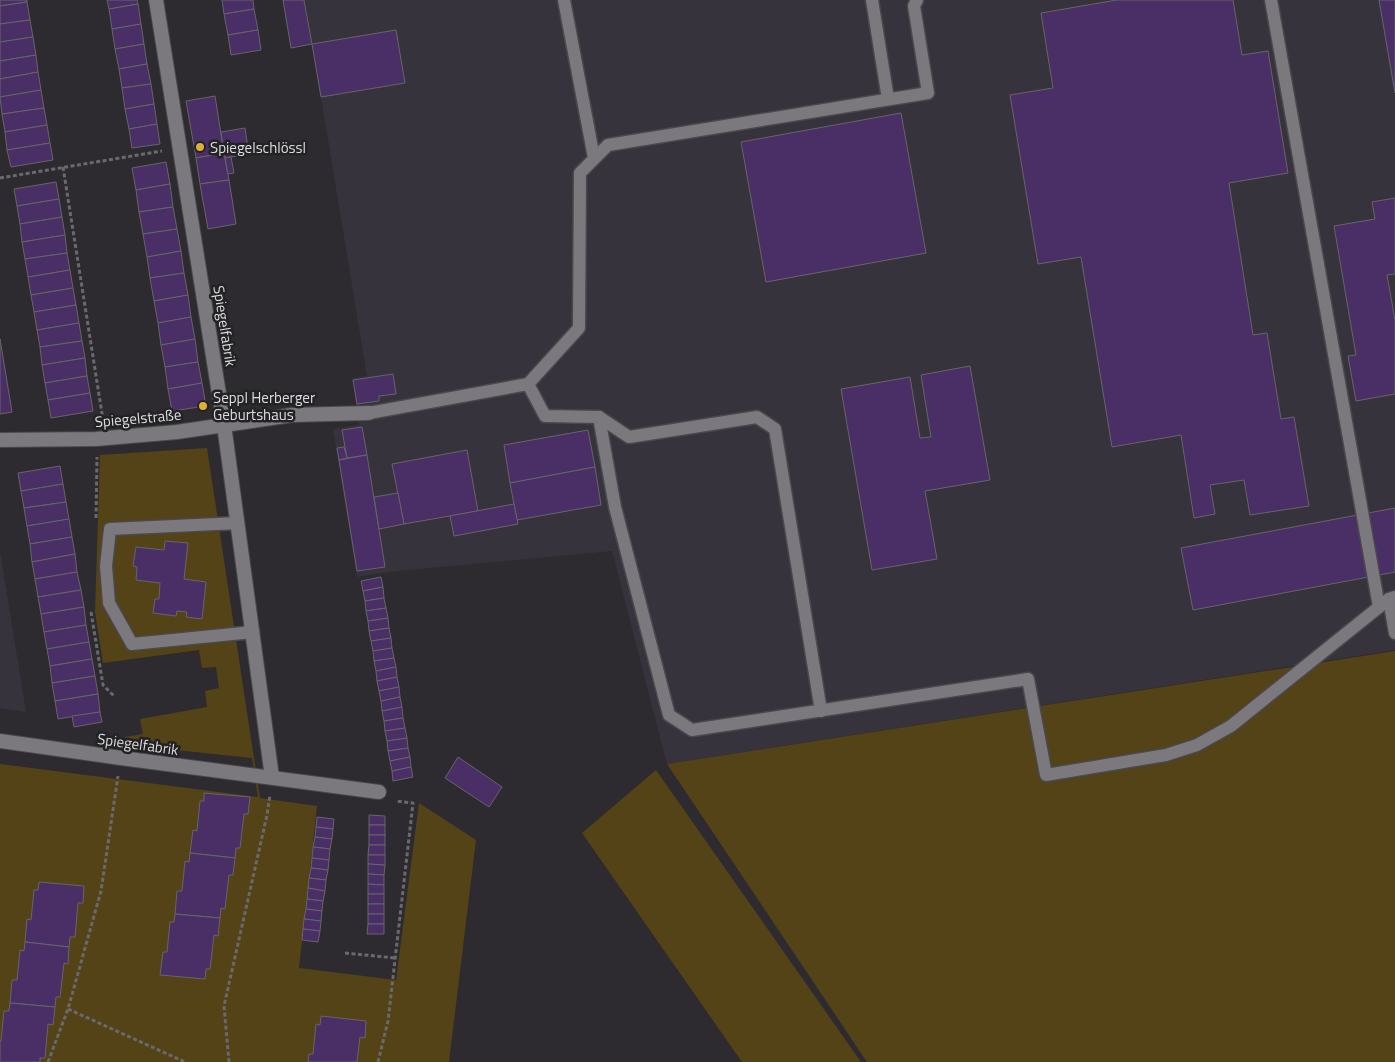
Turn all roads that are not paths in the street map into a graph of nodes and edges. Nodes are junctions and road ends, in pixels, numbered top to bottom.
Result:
1 (156, 0) edge
2 (564, 0) edge
3 (872, 0) edge
4 (918, 0) edge
5 (1271, 0) edge
6 (888, 99) junction
7 (594, 158) junction
8 (528, 384) junction
9 (369, 412) joint
10 (599, 417) junction
11 (224, 424) junction
12 (0, 440) edge
13 (238, 523) junction
14 (1392, 598) edge
15 (1379, 607) junction
16 (253, 632) junction
17 (1395, 633) edge
18 (822, 711) junction
19 (0, 740) edge
20 (272, 777) junction
21 (379, 792) road end

1 - 11 street, Spiegelfabrik
2 - 7 lane
3 - 6 lane
4 - 6 lane
5 - 15 lane
6 - 7 lane
7 - 8 lane
8 - 9 lane
8 - 10 lane
9 - 11 street, Spiegelstraße
10 - 18 lane
10 - 18 lane
11 - 12 street, Spiegelstraße
11 - 13 street, Spiegelfabrik
13 - 16 street, Spiegelfabrik
13 - 16 lane
14 - 15 lane
14 - 17 lane
15 - 18 lane
16 - 20 street, Spiegelfabrik
19 - 20 street, Spiegelfabrik
20 - 21 street, Spiegelfabrik

